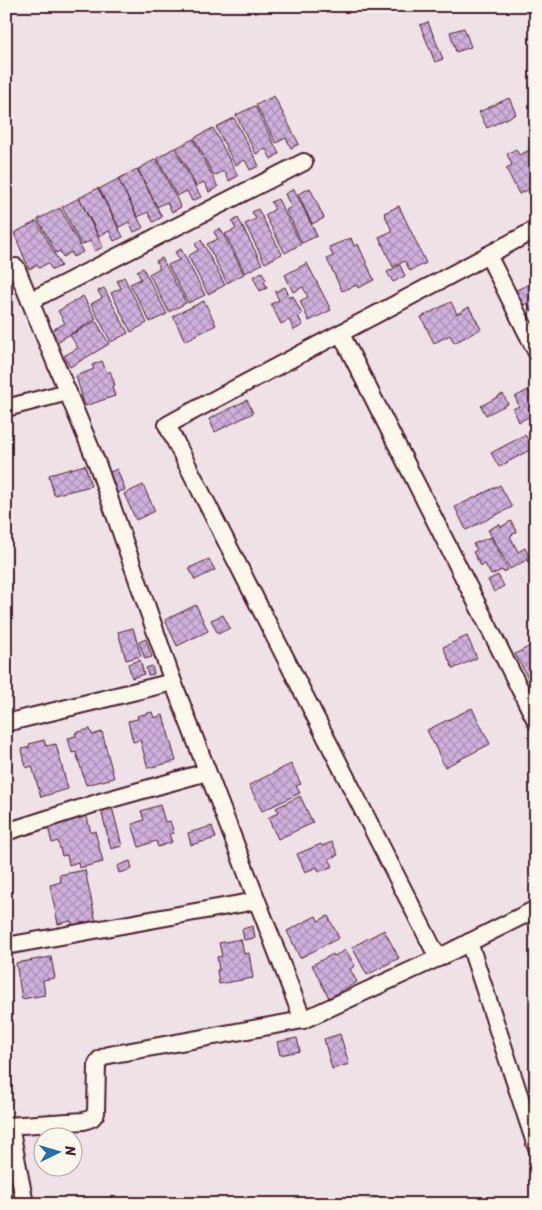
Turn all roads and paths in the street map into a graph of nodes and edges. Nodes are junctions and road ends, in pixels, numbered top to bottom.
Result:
1 (304, 162) dead end
2 (536, 228) edge
3 (488, 255) junction
4 (6, 270) edge
5 (30, 301) junction
6 (341, 334) junction
7 (536, 352) edge
8 (68, 392) junction
9 (6, 408) edge
10 (173, 682) junction
11 (536, 722) edge
12 (6, 723) edge
13 (207, 772) junction
14 (6, 832) edge
15 (256, 901) junction
16 (536, 909) edge
17 (468, 942) junction
18 (6, 946) edge
19 (438, 958) junction
20 (303, 1020) junction
21 (8, 1126) edge
22 (536, 1146) edge
23 (25, 1204) edge

1 - 5 street
2 - 3 street
3 - 6 street
3 - 7 street
4 - 5 street
5 - 8 street
6 - 11 street
6 - 19 street
8 - 9 street
8 - 10 street
10 - 12 street
10 - 13 street
13 - 14 street
13 - 15 street
15 - 18 street
15 - 20 street
16 - 17 street
17 - 19 street
17 - 22 street
19 - 20 street
20 - 21 street
21 - 23 street

